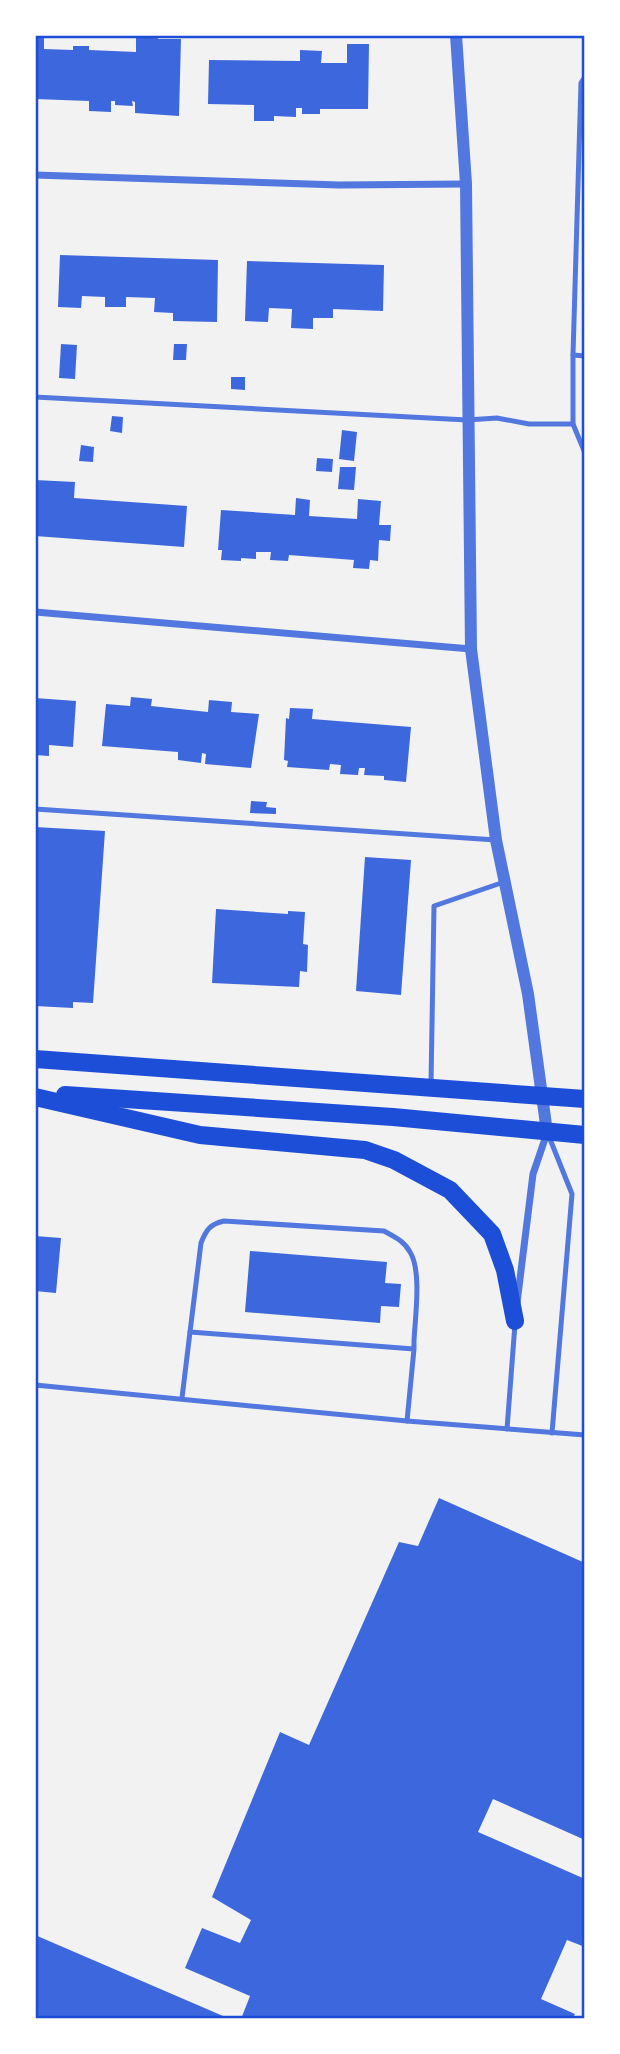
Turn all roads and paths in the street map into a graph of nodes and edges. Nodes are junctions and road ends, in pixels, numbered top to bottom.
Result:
1 (456, 35) edge
2 (585, 77) edge
3 (35, 175) edge
4 (466, 184) junction
5 (573, 355) junction
6 (585, 356) edge
7 (35, 397) edge
8 (467, 420) junction
9 (573, 424) junction
10 (585, 453) edge
11 (35, 612) edge
12 (471, 649) junction
13 (35, 809) edge
14 (496, 840) junction
15 (504, 882) junction
16 (35, 1059) edge
17 (431, 1088) junction
18 (35, 1095) edge
19 (542, 1096) junction
20 (585, 1099) edge
21 (547, 1132) junction
22 (585, 1135) edge
23 (515, 1321) junction
24 (190, 1332) junction
25 (414, 1349) junction
26 (35, 1385) edge
27 (182, 1398) junction
28 (407, 1421) junction
29 (507, 1429) junction
30 (552, 1433) junction
31 (585, 1435) edge

1 - 4 street
2 - 5 lane
3 - 4 street
4 - 8 street
5 - 6 lane
5 - 9 lane
7 - 8 lane
8 - 9 lane
8 - 12 street
9 - 10 lane
11 - 12 street
12 - 14 street
13 - 14 lane
14 - 15 street
15 - 17 lane
15 - 19 street
16 - 17 main road
17 - 19 main road
18 - 21 main road
18 - 23 main road
19 - 20 main road
19 - 21 street
21 - 22 main road
21 - 23 street
21 - 30 lane
23 - 29 lane
24 - 25 lane
24 - 25 lane
24 - 27 lane
25 - 28 lane
26 - 27 lane
27 - 28 lane
28 - 29 lane
29 - 30 lane
30 - 31 lane

